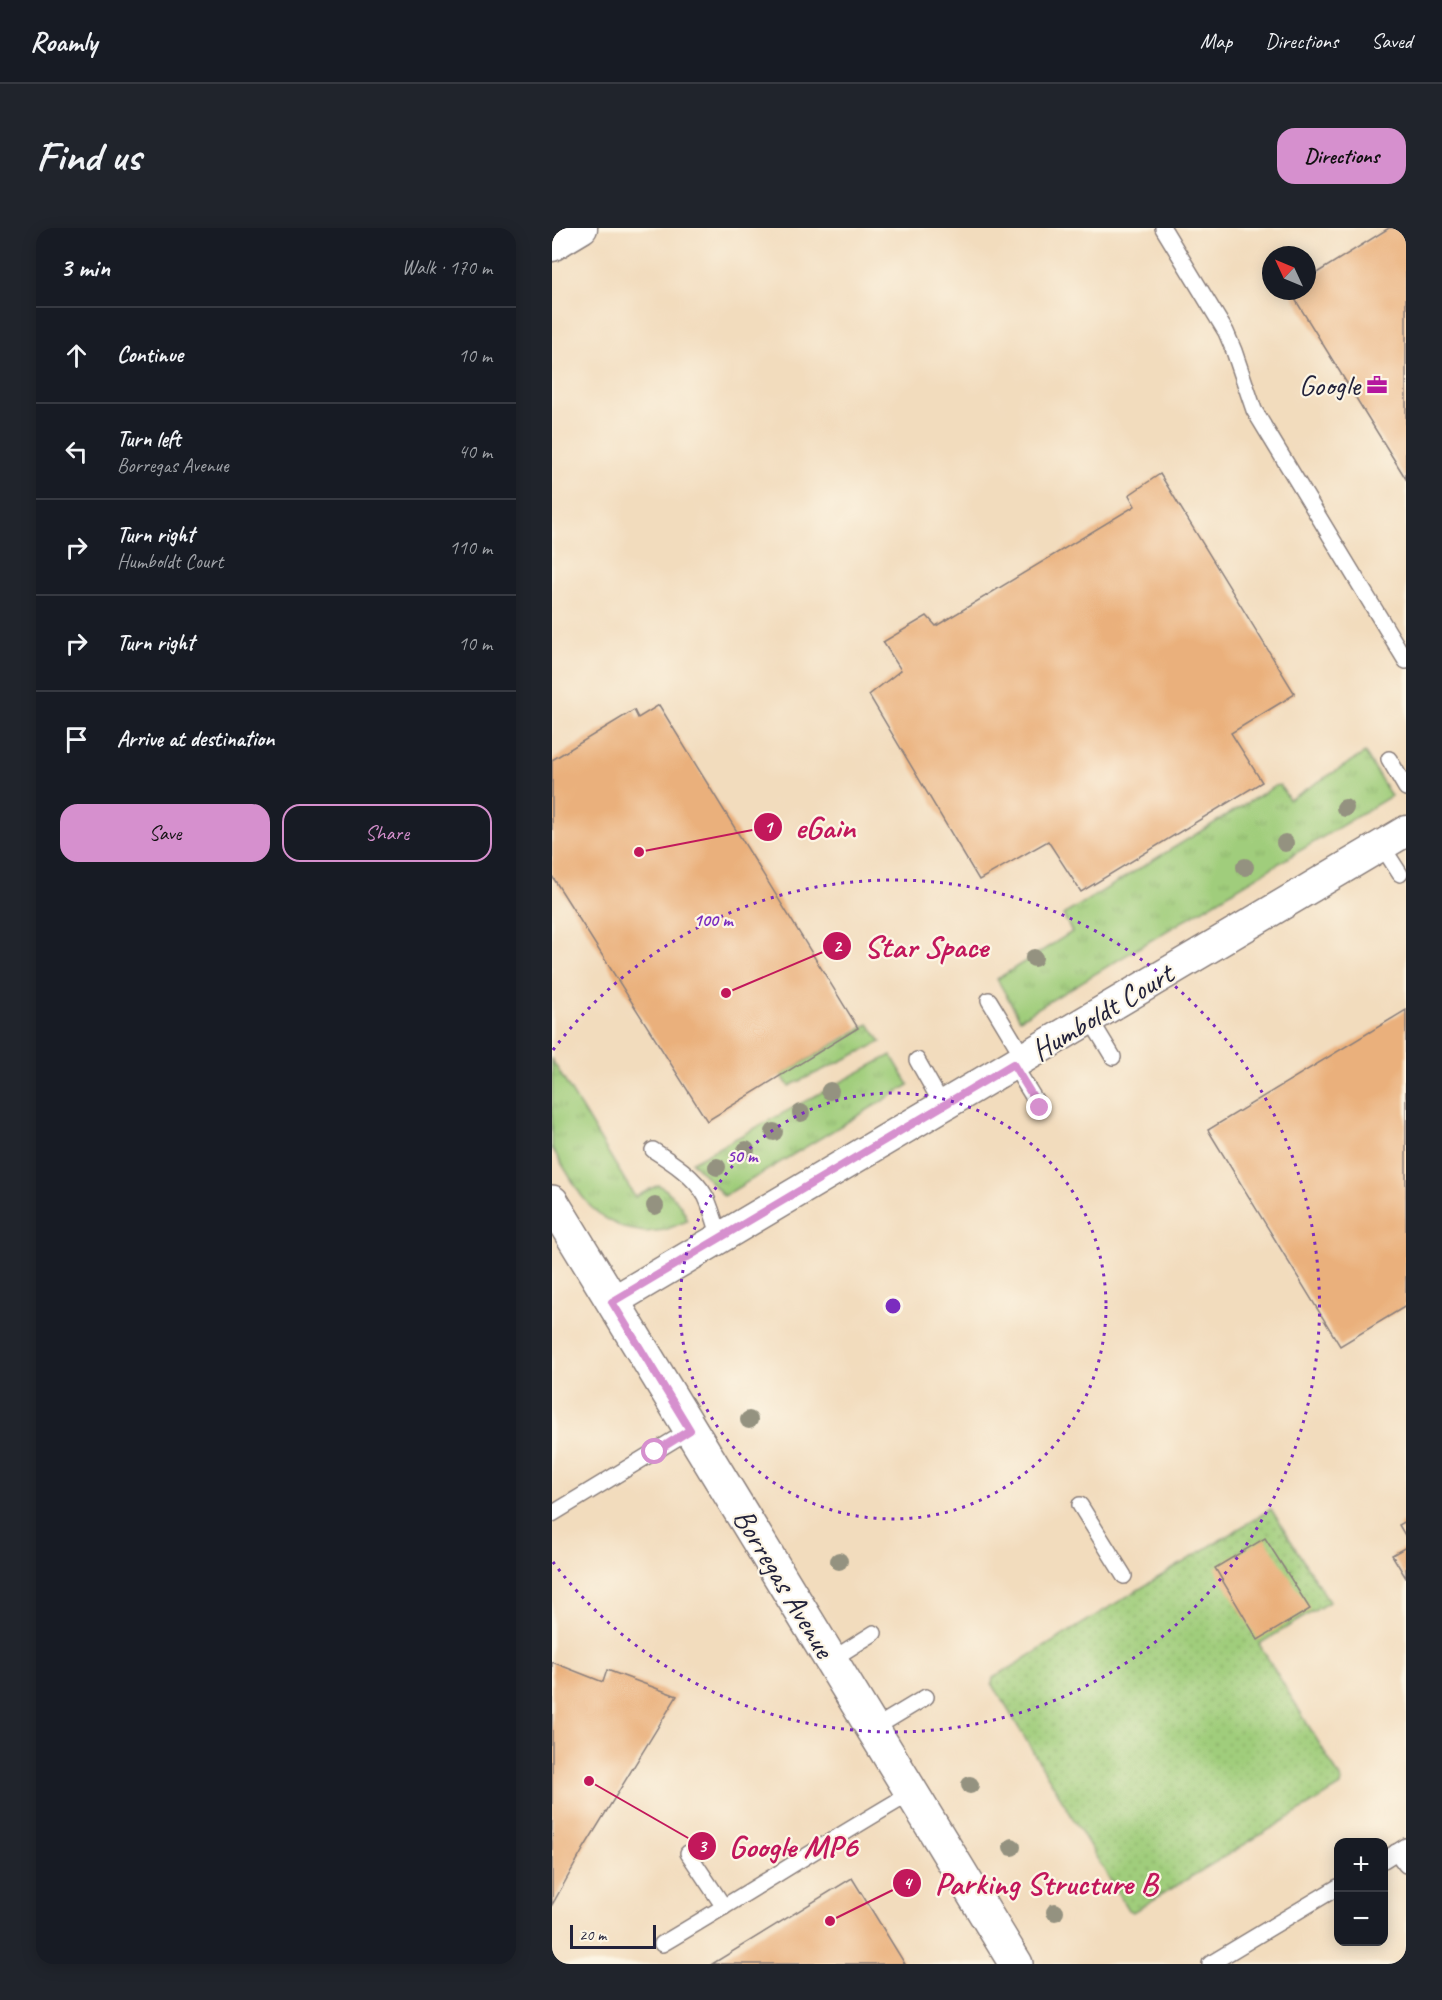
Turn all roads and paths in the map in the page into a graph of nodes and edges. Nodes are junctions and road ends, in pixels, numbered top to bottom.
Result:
1 (582, 228) edge
2 (1163, 228) edge
3 (552, 246) edge
4 (1406, 661) edge
5 (1389, 759) dead end
6 (1406, 788) edge
7 (1394, 838) edge
8 (1400, 874) dead end
9 (989, 1000) dead end
10 (1090, 1019) junction
11 (1113, 1057) dead end
12 (917, 1060) dead end
13 (1018, 1061) junction
14 (943, 1106) junction
15 (1040, 1108) dead end
16 (653, 1150) dead end
17 (552, 1202) edge
18 (720, 1238) junction
19 (612, 1302) junction
20 (690, 1430) junction
21 (1080, 1505) dead end
22 (552, 1514) edge
23 (1124, 1576) dead end
24 (874, 1633) dead end
25 (831, 1660) junction
26 (926, 1697) dead end
27 (873, 1729) junction
28 (911, 1793) junction
29 (688, 1853) dead end
30 (1395, 1853) edge
31 (1406, 1865) edge
32 (1334, 1889) edge
33 (724, 1907) junction
34 (662, 1944) dead end
35 (1016, 1964) edge
36 (1210, 1964) edge

1 - 3 street
2 - 4 lane
5 - 6 lane
7 - 8 lane
7 - 10 street, Humboldt Court
9 - 13 lane
10 - 11 lane
10 - 13 street, Humboldt Court
12 - 14 lane
13 - 14 street, Humboldt Court
13 - 15 lane
14 - 18 street, Humboldt Court
16 - 18 lane
17 - 19 street, Borregas Avenue
18 - 19 street, Humboldt Court
19 - 20 street, Borregas Avenue
20 - 22 lane
20 - 25 street, Borregas Avenue
21 - 23 lane
24 - 25 lane
25 - 27 street, Borregas Avenue
26 - 27 lane
27 - 28 street, Borregas Avenue
28 - 33 lane
28 - 35 street, Borregas Avenue
29 - 33 lane
30 - 31 lane
32 - 36 lane
33 - 34 lane

